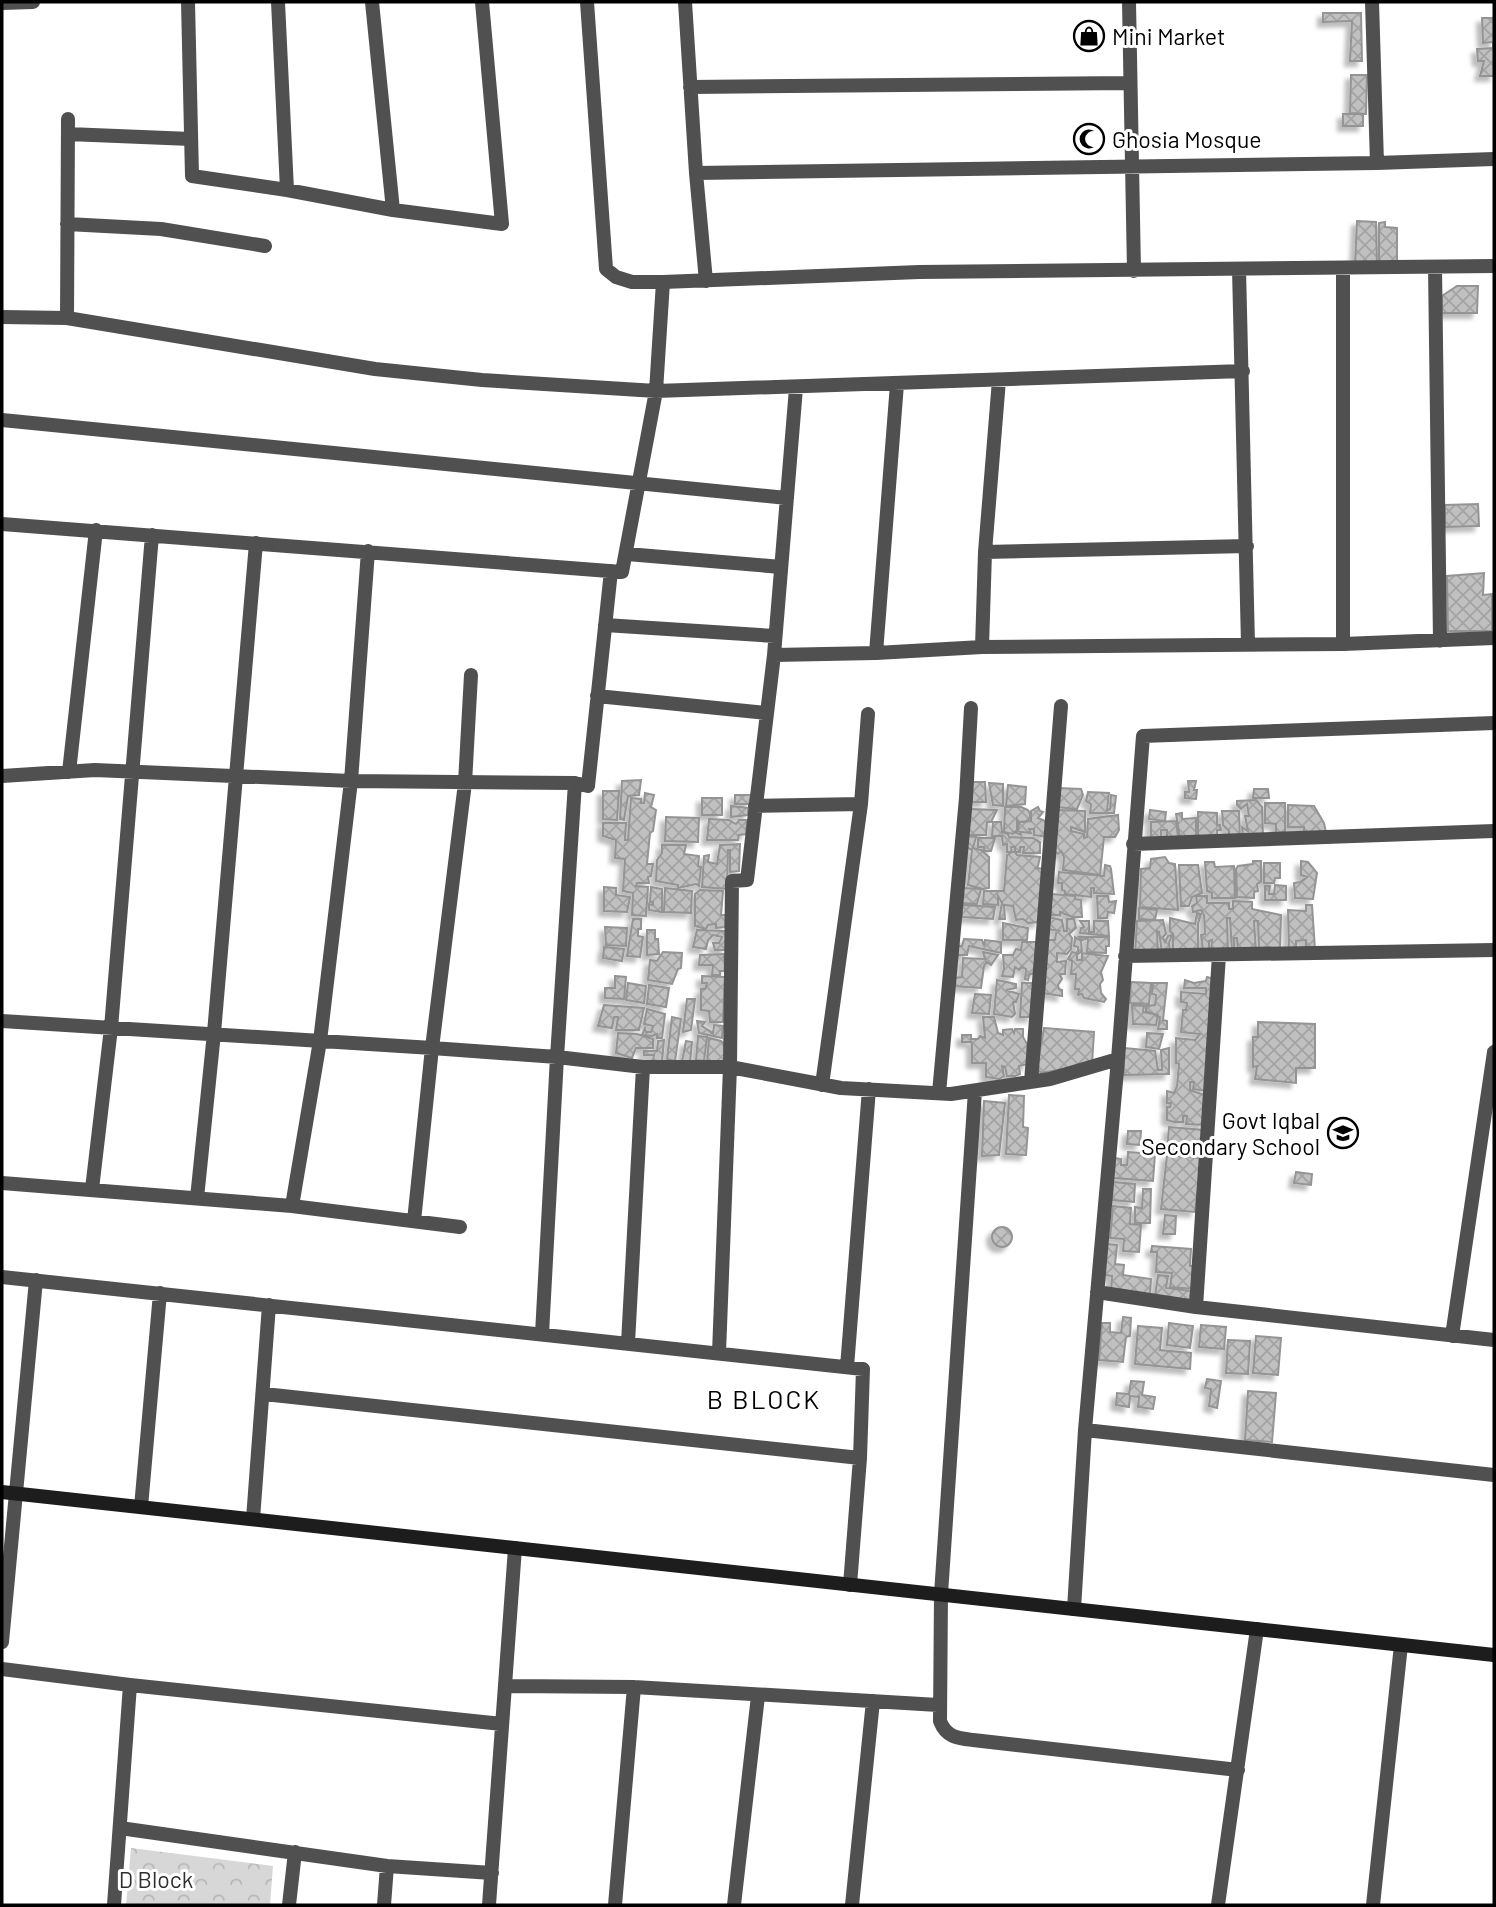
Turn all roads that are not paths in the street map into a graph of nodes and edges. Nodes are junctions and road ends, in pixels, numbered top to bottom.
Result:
1 (33, 2) edge
2 (188, 2) edge
3 (278, 2) edge
4 (372, 2) edge
5 (482, 2) edge
6 (587, 2) edge
7 (685, 2) edge
8 (1129, 2) edge
9 (1372, 2) edge
10 (2, 3) edge
11 (1130, 83) junction
12 (690, 87) junction
13 (191, 139) junction
14 (1494, 159) edge
15 (1377, 163) junction
16 (1132, 166) junction
17 (696, 173) junction
18 (287, 190) junction
19 (393, 210) junction
20 (67, 225) junction
21 (265, 246) dead end
22 (1494, 266) edge
23 (1435, 267) junction
24 (1343, 268) junction
25 (1240, 269) junction
26 (1134, 271) junction
27 (706, 281) junction
28 (663, 282) junction
29 (2, 317) edge
30 (67, 318) junction
31 (1243, 371) junction
32 (999, 380) junction
33 (897, 384) junction
34 (796, 387) junction
35 (656, 391) junction
36 (2, 420) edge
37 (639, 484) junction
38 (787, 498) junction
39 (2, 524) edge
40 (96, 530) junction
41 (152, 535) junction
42 (256, 543) junction
43 (1247, 546) junction
44 (368, 551) junction
45 (985, 552) junction
46 (627, 554) junction
47 (781, 566) junction
48 (611, 571) junction
49 (605, 625) junction
50 (775, 636) junction
51 (1494, 638) edge
52 (1440, 641) junction
53 (1343, 643) junction
54 (1248, 645) junction
55 (982, 647) junction
56 (876, 653) junction
57 (774, 655) junction
58 (471, 675) dead end
59 (597, 696) junction
60 (1061, 706) dead end
61 (971, 708) dead end
62 (767, 713) junction
63 (868, 714) dead end
64 (1494, 723) edge
65 (132, 771) junction
66 (69, 772) junction
67 (2, 776) edge
68 (234, 776) junction
69 (351, 781) junction
70 (465, 783) junction
71 (575, 783) junction
72 (860, 804) junction
73 (755, 806) junction
74 (1494, 831) edge
75 (1133, 844) junction
76 (1494, 950) edge
77 (1219, 955) junction
78 (1125, 956) junction
79 (2, 1021) edge
80 (111, 1028) junction
81 (214, 1033) junction
82 (320, 1041) junction
83 (432, 1048) junction
84 (1494, 1052) edge
85 (557, 1058) junction
86 (1118, 1059) junction
87 (643, 1067) junction
88 (730, 1067) junction
89 (1031, 1082) junction
90 (822, 1084) junction
91 (869, 1089) junction
92 (975, 1091) junction
93 (939, 1093) junction
94 (2, 1182) edge
95 (92, 1189) junction
96 (197, 1198) junction
97 (292, 1206) junction
98 (414, 1221) junction
99 (460, 1227) dead end
100 (2, 1277) edge
101 (36, 1280) junction
102 (1097, 1292) junction
103 (160, 1293) junction
104 (269, 1305) junction
105 (1196, 1307) junction
106 (542, 1334) junction
107 (1452, 1336) junction
108 (1494, 1340) edge
109 (628, 1343) junction
110 (719, 1353) junction
111 (848, 1367) junction
112 (264, 1394) junction
113 (1085, 1430) junction
114 (860, 1458) junction
115 (1494, 1475) edge
116 (9, 1492) edge
117 (141, 1507) junction
118 (253, 1519) junction
119 (515, 1548) junction
120 (850, 1584) junction
121 (941, 1594) junction
122 (1074, 1609) junction
123 (1257, 1629) junction
124 (2, 1642) edge
125 (1401, 1645) junction
126 (1494, 1655) edge
127 (2, 1669) edge
128 (130, 1685) junction
129 (507, 1686) junction
130 (634, 1687) junction
131 (758, 1696) junction
132 (873, 1701) junction
133 (938, 1704) junction
134 (502, 1724) junction
135 (1238, 1770) junction
136 (121, 1828) junction
137 (295, 1852) junction
138 (387, 1866) junction
139 (492, 1873) junction
140 (114, 1905) edge
141 (289, 1905) edge
142 (384, 1905) edge
143 (489, 1905) edge
144 (615, 1905) edge
145 (734, 1905) edge
146 (852, 1905) edge
147 (1218, 1905) edge
148 (1373, 1905) edge

1 - 10 street
2 - 13 street
3 - 18 street
4 - 19 street
5 - 19 street
6 - 28 street
7 - 12 street
8 - 11 street
9 - 15 street
11 - 12 street
11 - 16 street
12 - 17 street
13 - 18 street
13 - 20 street
14 - 15 street
15 - 16 street
16 - 17 street
16 - 26 street
17 - 27 street
18 - 19 street
20 - 21 street
20 - 30 street
22 - 23 street
23 - 24 street
23 - 52 street
24 - 25 street
24 - 53 street
25 - 26 street
25 - 31 street
26 - 27 street
27 - 28 street
28 - 35 street
29 - 30 street
30 - 35 street
31 - 32 street
31 - 43 street
32 - 33 street
32 - 45 street
33 - 34 street
33 - 56 street
34 - 35 street
34 - 38 street
35 - 37 street
36 - 37 street
37 - 38 street
37 - 46 street
38 - 47 street
39 - 40 street
40 - 41 street
40 - 66 street
41 - 42 street
41 - 65 street
42 - 44 street
42 - 68 street
43 - 45 street
43 - 54 street
44 - 48 street
44 - 69 street
45 - 55 street
46 - 47 street
46 - 48 street
47 - 50 street
48 - 49 street
49 - 50 street
49 - 59 street
50 - 57 street
51 - 52 street
52 - 53 street
53 - 54 street
54 - 55 street
55 - 56 street
56 - 57 street
57 - 62 street
58 - 70 street
59 - 62 street
59 - 71 street
60 - 89 street
61 - 93 street
62 - 73 street
63 - 72 street
64 - 75 street
65 - 66 street
65 - 68 street
65 - 80 street
66 - 67 street
68 - 69 street
68 - 81 street
69 - 70 street
69 - 82 street
70 - 71 street
70 - 83 street
71 - 85 street
72 - 73 street
72 - 90 street
73 - 88 street
74 - 75 street
75 - 78 street
76 - 77 street
77 - 78 street
77 - 105 street
78 - 86 street
79 - 80 street
80 - 81 street
80 - 95 street
81 - 82 street
81 - 96 street
82 - 83 street
82 - 97 street
83 - 85 street
83 - 98 street
84 - 107 street
85 - 87 street
85 - 106 street
86 - 89 street
86 - 102 street
87 - 88 street
87 - 109 street
88 - 90 street
88 - 110 street
89 - 92 street
90 - 91 street
91 - 93 street
91 - 111 street
92 - 93 street
92 - 121 street
94 - 95 street
95 - 96 street
96 - 97 street
97 - 98 street
98 - 99 street
100 - 101 street
101 - 103 street
101 - 116 street
102 - 105 street
102 - 113 street
103 - 104 street
103 - 117 street
104 - 106 street
104 - 112 street
105 - 107 street
106 - 109 street
107 - 108 street
109 - 110 street
110 - 111 street
111 - 114 street
112 - 114 street
112 - 118 street
113 - 115 street
113 - 122 street
114 - 120 street
116 - 117 street
116 - 124 street
117 - 118 street
118 - 119 street
119 - 120 street
119 - 129 street
120 - 121 street
121 - 122 street
121 - 133 street
122 - 123 street
123 - 125 street
123 - 135 street
125 - 126 street
125 - 148 street
127 - 128 street
128 - 134 street
128 - 136 street
129 - 130 street
129 - 134 street
130 - 131 street
130 - 144 street
131 - 132 street
131 - 145 street
132 - 133 street
132 - 146 street
133 - 135 street
134 - 139 street
135 - 147 street
136 - 137 street
136 - 140 street
137 - 138 street
137 - 141 street
138 - 139 street
138 - 142 street
139 - 143 street

